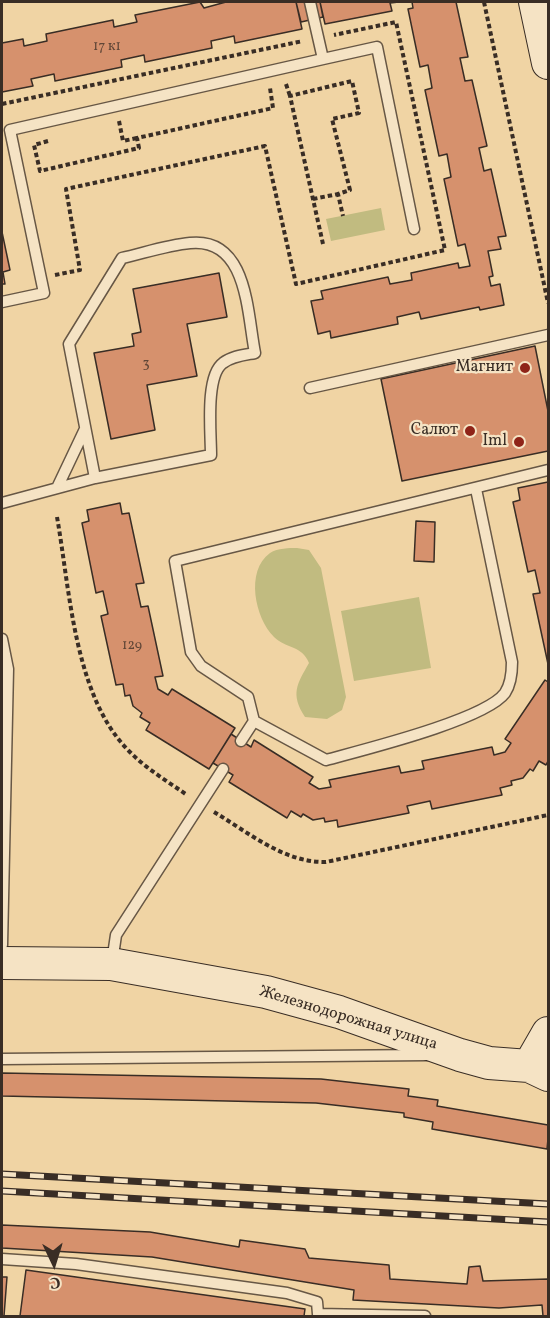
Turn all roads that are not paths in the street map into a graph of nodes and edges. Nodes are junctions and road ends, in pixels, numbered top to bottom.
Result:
1 (310, 2) edge
2 (535, 2) edge
3 (323, 59) junction
4 (549, 63) edge
5 (414, 229) dead end
6 (2, 302) edge
7 (549, 335) edge
8 (310, 388) dead end
9 (85, 429) junction
10 (549, 470) edge
11 (95, 478) junction
12 (57, 488) junction
13 (476, 489) junction
14 (2, 503) edge
15 (2, 639) edge
16 (3, 655) edge
17 (254, 721) junction
18 (242, 741) dead end
19 (223, 769) dead end
20 (4, 773) edge
21 (2, 945) edge
22 (2, 963) edge
23 (111, 964) junction
24 (549, 1033) edge
25 (460, 1055) junction
26 (2, 1059) edge
27 (539, 1070) edge
28 (2, 1259) edge
29 (318, 1315) edge
30 (425, 1317) edge

1 - 3 lane
2 - 4 street
3 - 5 lane
3 - 6 lane
7 - 8 lane
9 - 11 lane
9 - 11 lane
9 - 12 lane
10 - 13 lane
11 - 12 lane
12 - 14 lane
13 - 17 lane
13 - 17 lane
15 - 16 lane
16 - 20 lane
17 - 18 lane
19 - 23 lane
20 - 21 lane
22 - 23 street, Железнодорожная улица
23 - 25 street, Железнодорожная улица
24 - 27 street
25 - 26 lane
25 - 27 street, Железнодорожная улица
28 - 29 lane
29 - 30 lane

